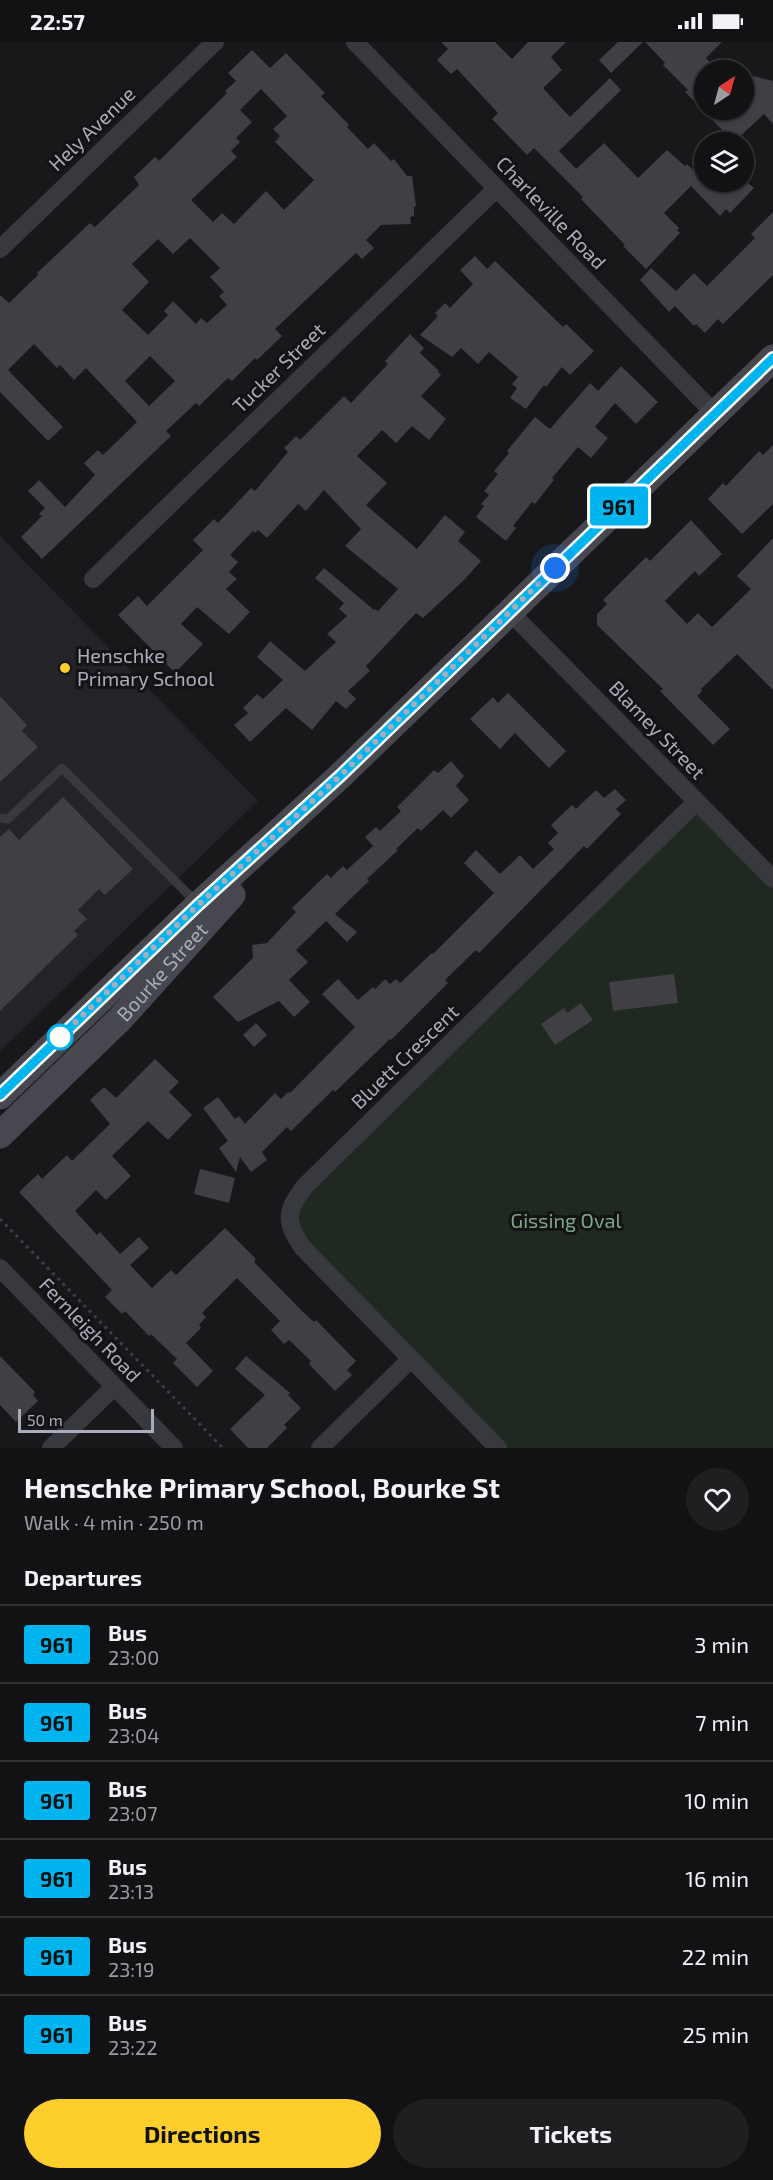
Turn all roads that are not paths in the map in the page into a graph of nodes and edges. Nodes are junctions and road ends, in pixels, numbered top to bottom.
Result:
1 (215, 42) edge
2 (355, 42) edge
3 (496, 189) junction
4 (0, 249) edge
5 (773, 357) edge
6 (715, 414) junction
7 (93, 579) dead end
8 (510, 612) junction
9 (340, 776) junction
10 (696, 802) junction
11 (0, 818) edge
12 (773, 879) edge
13 (198, 905) junction
14 (0, 1095) edge
15 (0, 1135) edge
16 (0, 1268) edge
17 (411, 1359) junction
18 (114, 1387) junction
19 (51, 1448) edge
20 (174, 1448) edge
21 (320, 1448) edge
22 (498, 1448) edge

1 - 4 street, Hely Avenue
2 - 3 street, Charleville Road
3 - 6 street, Charleville Road
3 - 7 street, Tucker Street
5 - 6 main road, Bourke Street
6 - 8 main road, Bourke Street
8 - 9 main road, Bourke Street
8 - 10 street, Blamey Street
9 - 13 main road, Bourke Street
9 - 15 main road, Bourke Street
10 - 12 street, Blamey Street
10 - 17 street, Bluett Crescent
11 - 13 lane
13 - 14 main road, Bourke Street
16 - 18 street, Fernleigh Road
17 - 21 street
17 - 22 street, Bluett Crescent
18 - 19 street
18 - 20 street, Fernleigh Road

